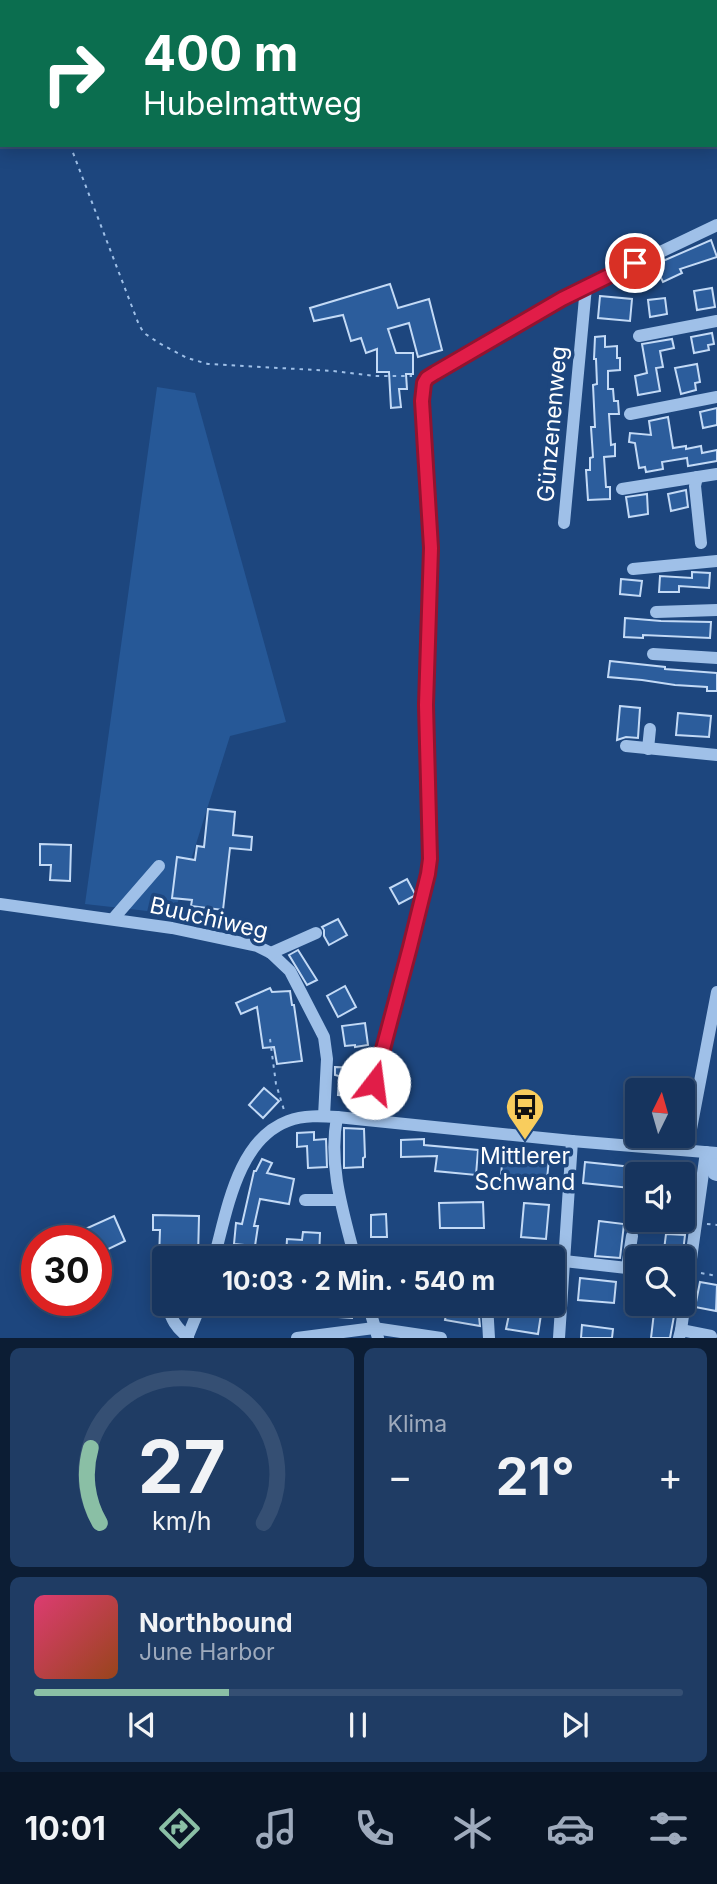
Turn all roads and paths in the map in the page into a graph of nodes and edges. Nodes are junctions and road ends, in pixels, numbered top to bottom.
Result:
1 (71, 147) edge
2 (717, 225) edge
3 (586, 287) junction
4 (717, 321) edge
5 (639, 336) dead end
6 (427, 378) junction
7 (717, 397) edge
8 (630, 414) dead end
9 (717, 474) edge
10 (697, 477) junction
11 (622, 489) dead end
12 (564, 523) dead end
13 (701, 543) dead end
14 (717, 561) edge
15 (633, 569) dead end
16 (717, 610) edge
17 (656, 612) dead end
18 (653, 654) dead end
19 (717, 658) edge
20 (650, 729) dead end
21 (626, 746) dead end
22 (648, 749) junction
23 (717, 755) edge
24 (159, 866) dead end
25 (0, 904) edge
26 (113, 919) junction
27 (316, 933) dead end
28 (271, 953) junction
29 (717, 992) edge
30 (270, 1039) dead end
31 (330, 1117) junction
32 (359, 1119) junction
33 (288, 1121) junction
34 (572, 1141) junction
35 (687, 1150) junction
36 (712, 1152) edge
37 (717, 1175) edge
38 (305, 1200) dead end
39 (340, 1200) junction
40 (632, 1236) dead end
41 (217, 1246) edge
42 (352, 1246) edge
43 (565, 1246) edge
44 (694, 1246) edge
45 (565, 1261) edge
46 (695, 1273) edge
47 (717, 1276) edge
48 (171, 1316) edge
49 (196, 1316) edge
50 (371, 1316) edge
51 (488, 1316) edge
52 (560, 1316) edge
53 (683, 1316) edge
54 (376, 1333) edge
55 (680, 1334) edge
56 (711, 1336) dead end
57 (187, 1338) edge
58 (298, 1338) edge
59 (441, 1338) edge
60 (489, 1338) edge
61 (559, 1338) edge

1 - 6 path
2 - 3 street
3 - 6 street
3 - 12 street, Günzenenweg
4 - 5 street
6 - 32 street
7 - 8 street
9 - 10 street
10 - 11 street
10 - 13 street
14 - 15 street
16 - 17 street
18 - 19 street
20 - 22 street
21 - 22 street
22 - 23 street
24 - 26 street
25 - 26 street, Buuchiweg
26 - 28 street, Buuchiweg
27 - 28 street
28 - 31 street, Buuchiweg
29 - 35 street
30 - 33 path
31 - 32 street
31 - 33 street
31 - 39 street, Buuchiweg
32 - 34 street
33 - 41 street
34 - 35 street
34 - 43 street
35 - 36 street
36 - 37 street
36 - 44 street
38 - 39 street
39 - 42 street, Buuchiweg
40 - 45 street
46 - 47 path
48 - 57 street
49 - 57 street
50 - 54 street
51 - 60 street
52 - 61 street
53 - 55 street
54 - 58 street
54 - 59 street
55 - 56 street

